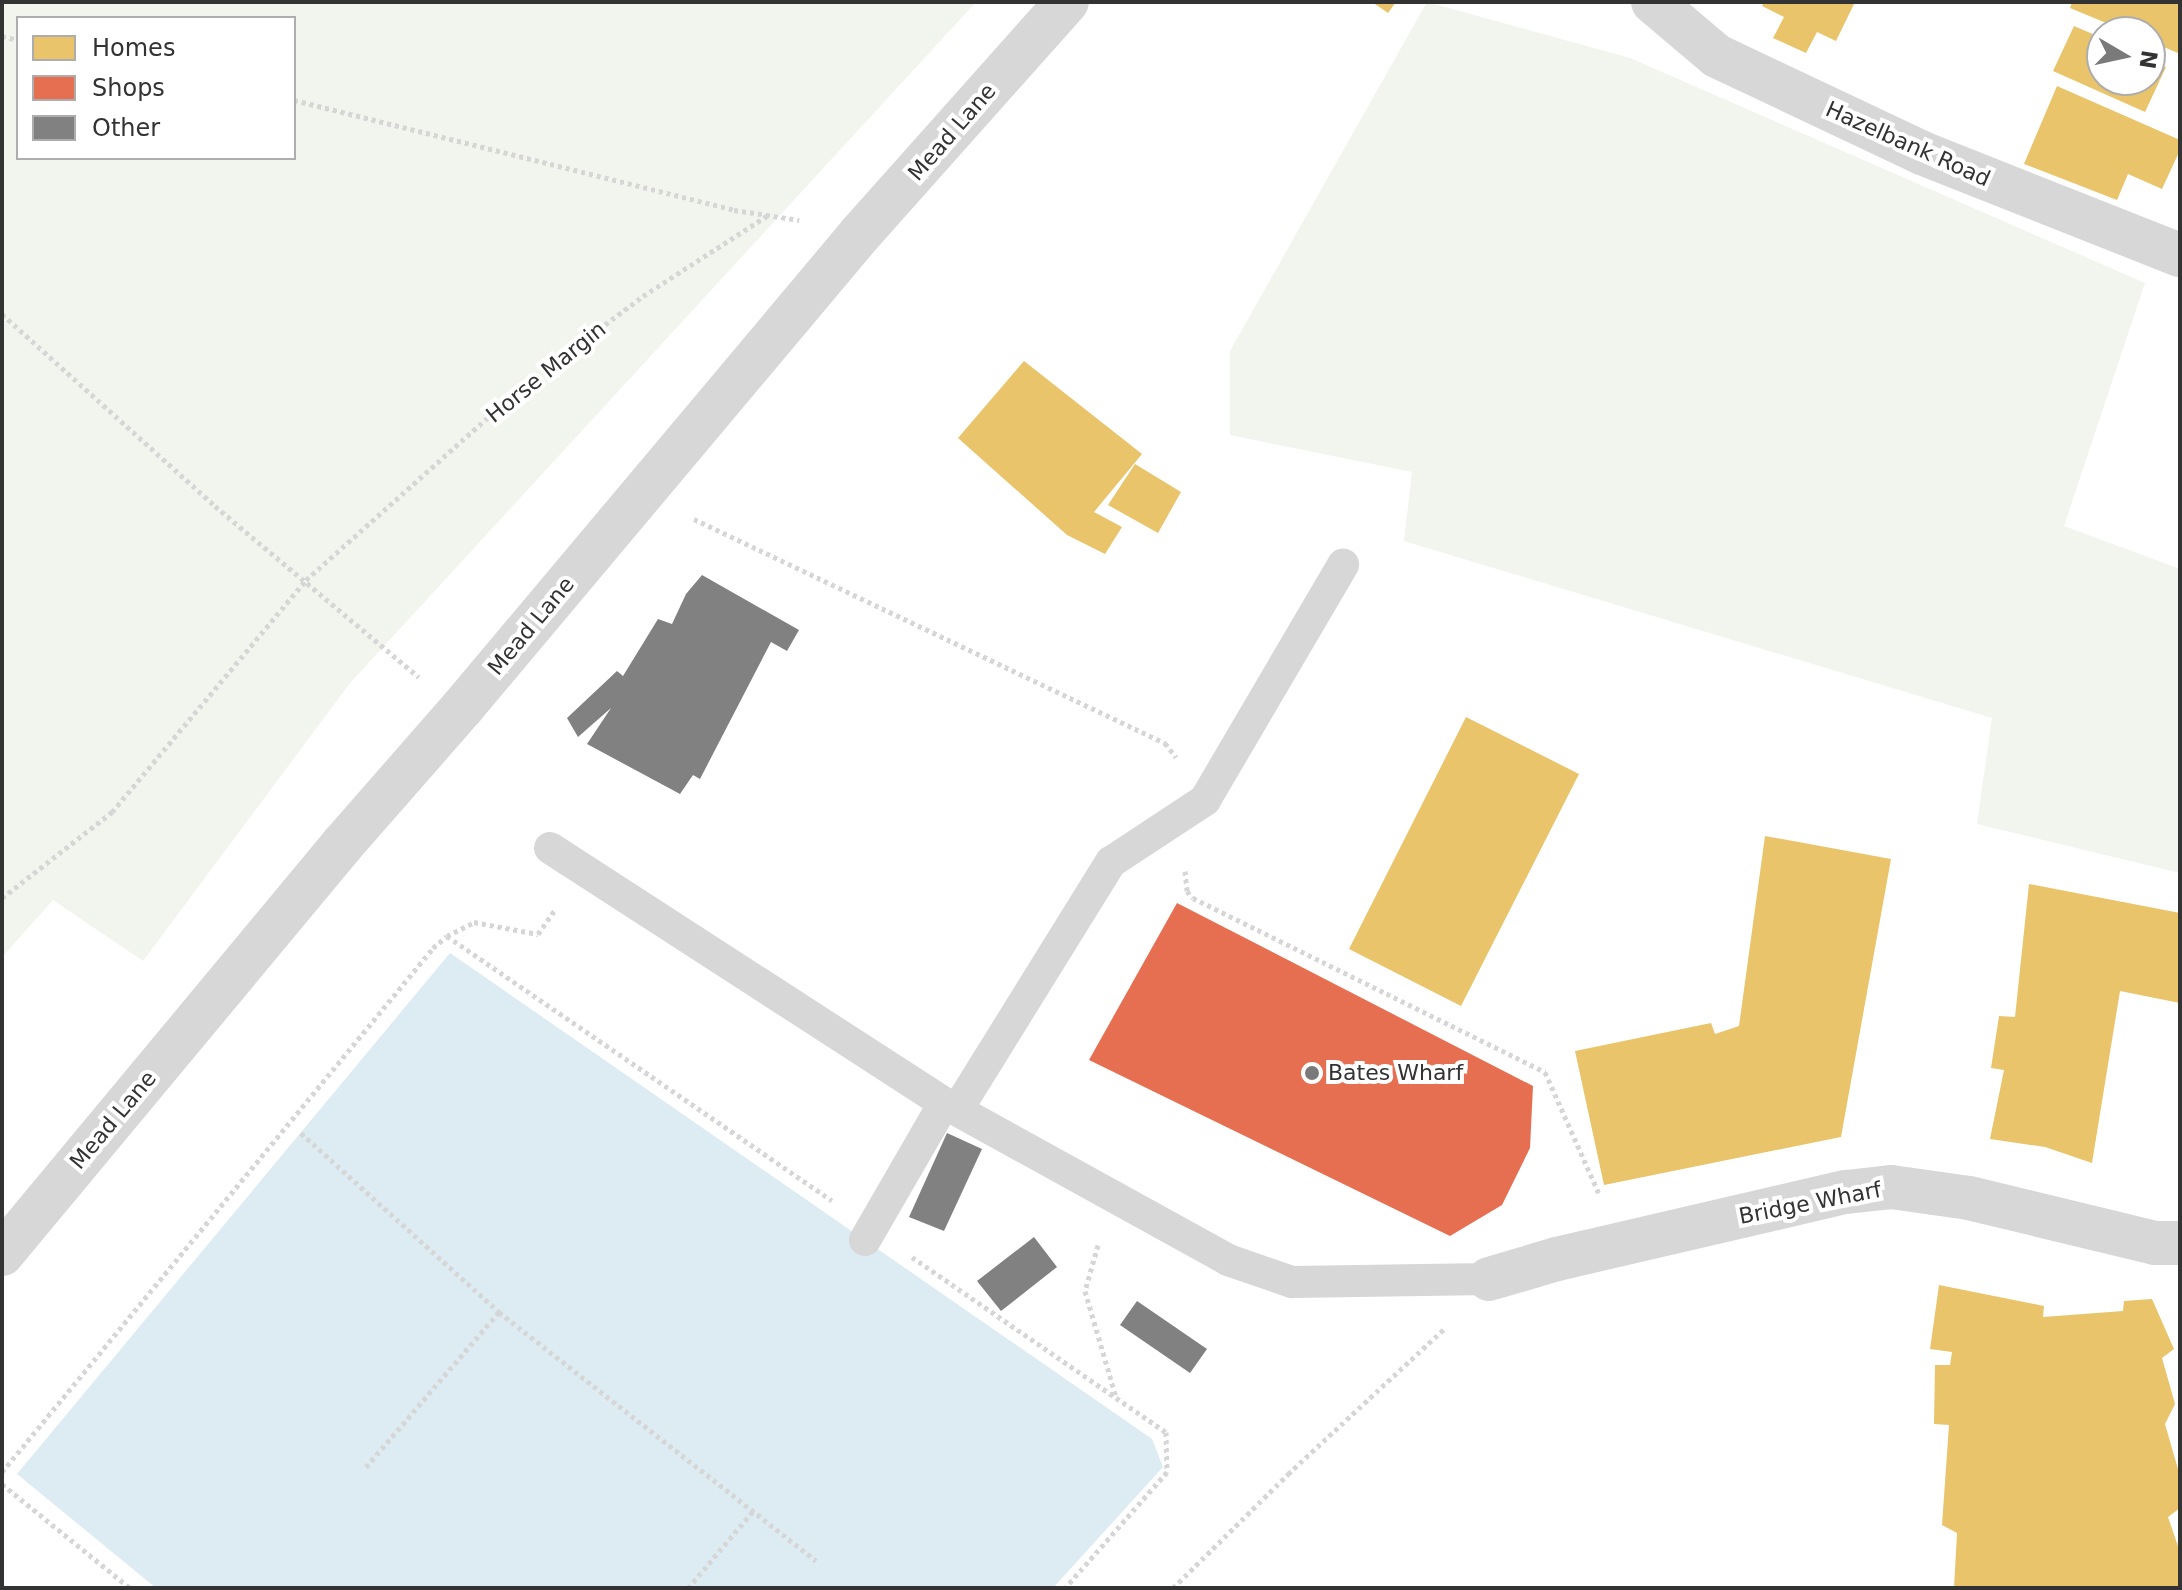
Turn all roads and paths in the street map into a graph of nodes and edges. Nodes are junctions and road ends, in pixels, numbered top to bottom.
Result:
1 (1067, 2) edge
2 (1653, 2) edge
3 (296, 100) edge
4 (2180, 255) edge
5 (2, 314) edge
6 (1343, 565) dead end
7 (306, 580) junction
8 (462, 708) junction
9 (550, 848) dead end
10 (584, 870) junction
11 (2, 898) edge
12 (950, 1106) junction
13 (301, 1133) dead end
14 (1111, 1198) junction
15 (865, 1240) dead end
16 (2180, 1243) edge
17 (2, 1254) edge
18 (1489, 1279) junction
19 (499, 1312) junction
20 (1117, 1399) dead end
21 (366, 1467) dead end
22 (2, 1472) edge
23 (2, 1484) edge
24 (753, 1511) junction
25 (816, 1561) dead end
26 (130, 1588) edge
27 (688, 1588) edge
28 (1173, 1588) edge

1 - 8 street, Mead Lane
2 - 4 street, Hazelbank Road
3 - 7 path, Horse Margin
5 - 7 path
6 - 12 lane
7 - 8 path
7 - 11 path, Horse Margin
8 - 17 street, Mead Lane
9 - 10 lane
10 - 12 lane
10 - 22 path
12 - 14 lane
12 - 15 lane
13 - 19 path
14 - 18 lane
14 - 20 path
16 - 18 street, Bridge Wharf
18 - 28 path
19 - 21 path
19 - 24 path
23 - 26 path
24 - 25 path
24 - 27 path

